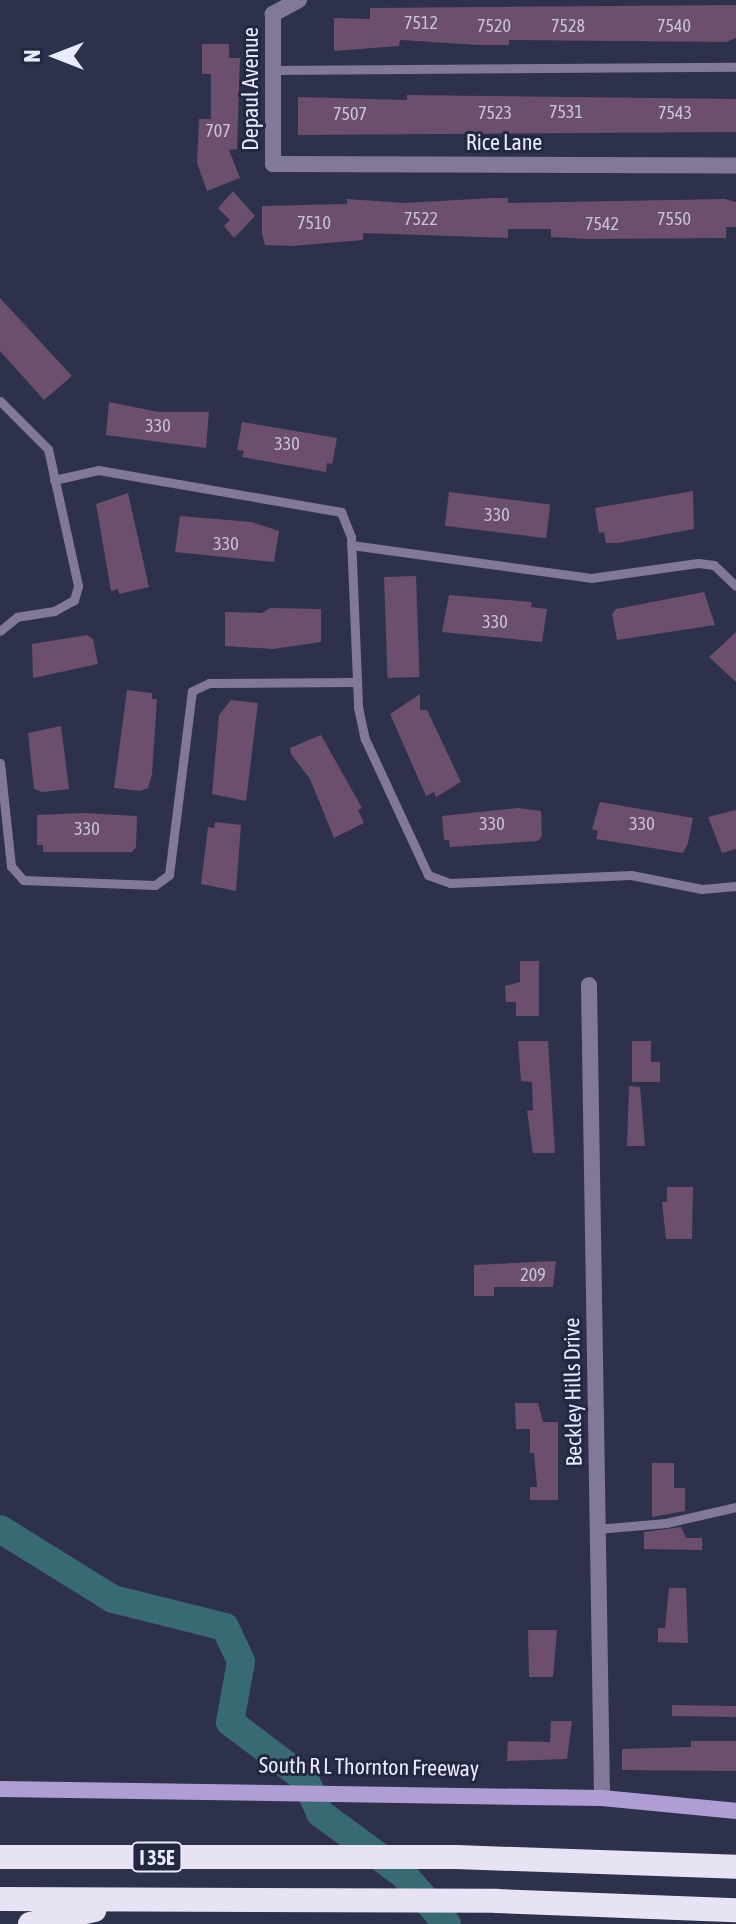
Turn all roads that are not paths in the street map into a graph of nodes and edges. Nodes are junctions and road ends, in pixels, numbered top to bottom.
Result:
1 (299, 0) edge
2 (736, 67) edge
3 (273, 70) junction
4 (273, 164) joint
5 (736, 166) edge
6 (0, 401) edge
7 (54, 480) junction
8 (351, 545) junction
9 (736, 586) edge
10 (0, 631) edge
11 (353, 682) junction
12 (0, 763) edge
13 (736, 886) edge
14 (589, 985) dead end
15 (736, 1507) edge
16 (597, 1529) junction
17 (0, 1789) edge
18 (602, 1798) junction
19 (736, 1811) edge
20 (0, 1857) edge
21 (736, 1867) edge
22 (0, 1899) edge
23 (130, 1901) junction
24 (736, 1910) edge
25 (30, 1924) edge

1 - 3 street, Depaul Avenue
2 - 3 lane
3 - 4 street, Depaul Avenue
4 - 5 street, Rice Lane
6 - 7 lane
7 - 8 lane
7 - 10 lane
8 - 9 lane
8 - 11 lane
11 - 12 lane
11 - 13 lane
14 - 16 street, Beckley Hills Drive
15 - 16 lane
16 - 18 street, Beckley Hills Drive
17 - 18 main road, South R L Thornton Freeway
18 - 19 main road, South R L Thornton Freeway
20 - 21 highway, I 35E
22 - 23 highway, I 35E
23 - 24 highway, I 35E
23 - 25 highway

